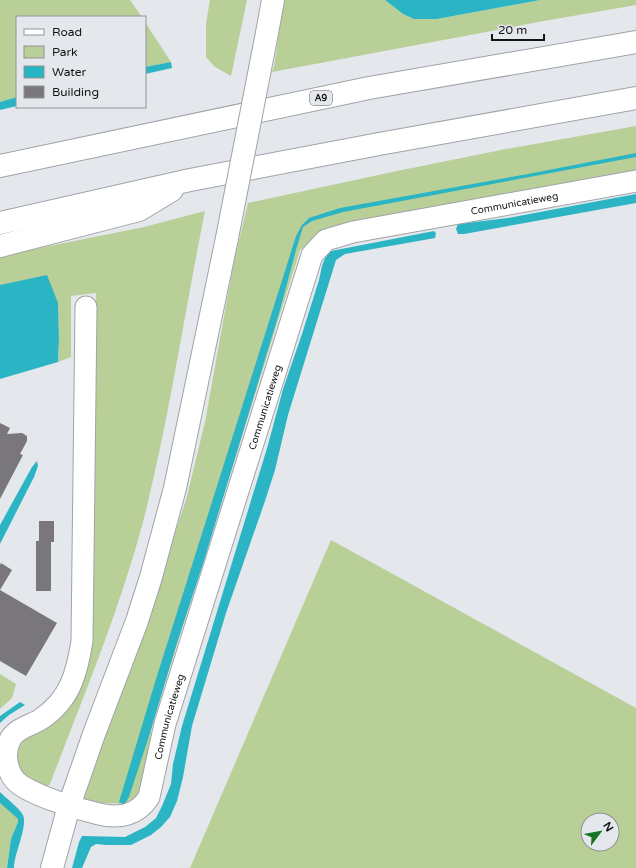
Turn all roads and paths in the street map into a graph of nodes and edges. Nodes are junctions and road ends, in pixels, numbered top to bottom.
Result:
1 (273, 0) edge
2 (636, 42) edge
3 (636, 98) edge
4 (2, 165) edge
5 (190, 180) junction
6 (636, 181) edge
7 (0, 223) edge
8 (0, 246) edge
9 (86, 307) dead end
10 (69, 806) junction
11 (52, 868) edge

1 - 10 main road, bridge
2 - 4 main road, A9
3 - 5 main road
5 - 7 main road
5 - 8 main road
6 - 10 street, Communicatieweg
9 - 10 street, Communicatieweg
10 - 11 main road

